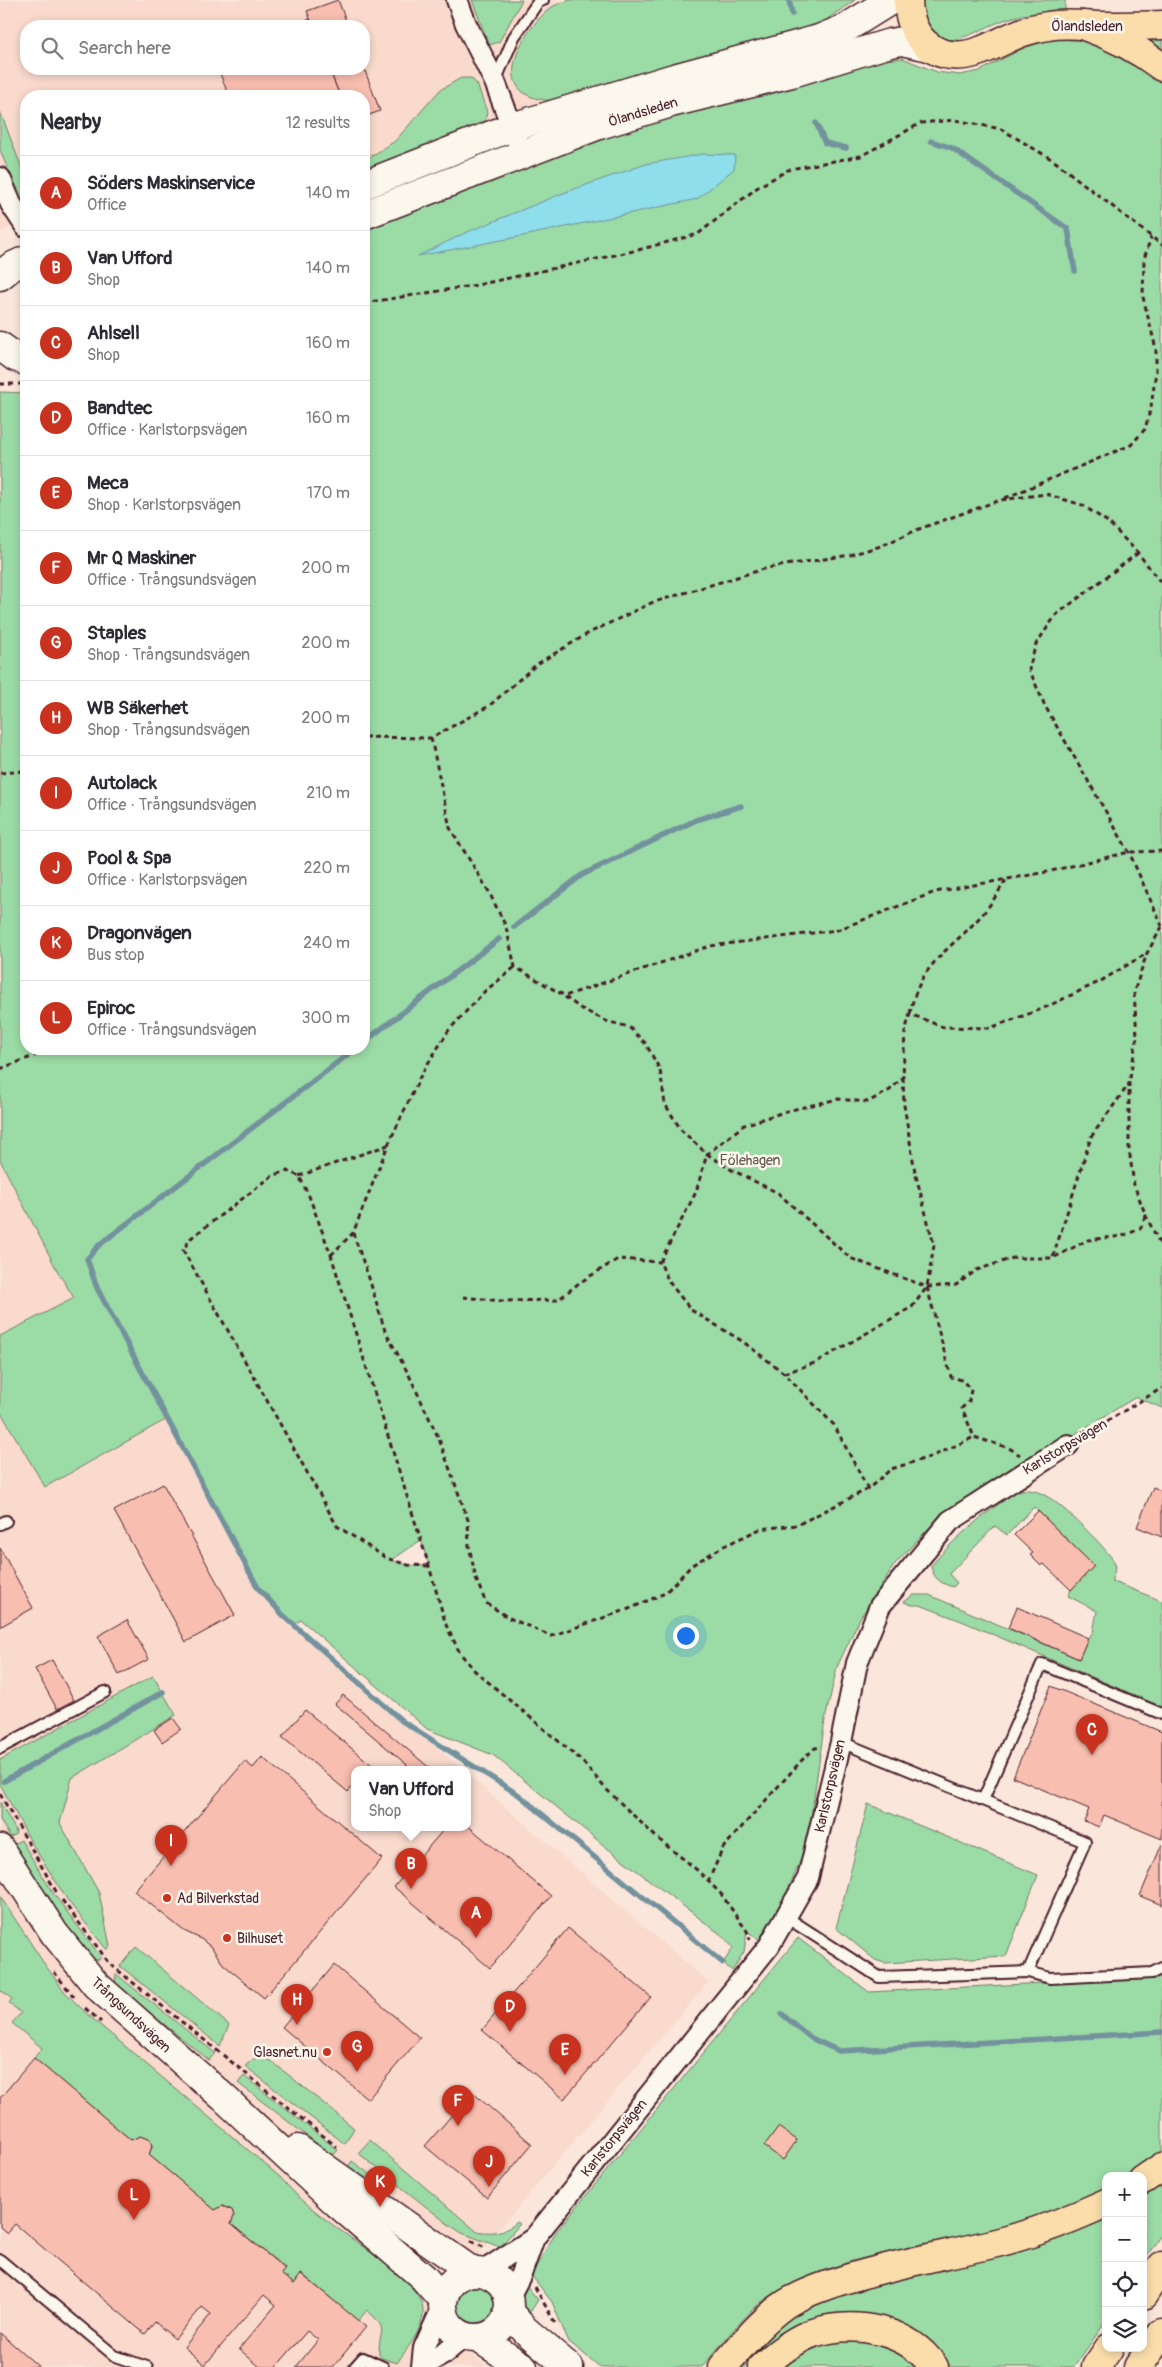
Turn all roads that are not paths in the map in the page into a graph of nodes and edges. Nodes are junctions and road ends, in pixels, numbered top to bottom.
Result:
1 (457, 0) edge
2 (891, 0) edge
3 (908, 0) edge
4 (540, 1) edge
5 (1082, 25) junction
6 (1162, 25) edge
7 (930, 47) junction
8 (1162, 67) edge
9 (495, 82) junction
10 (512, 127) junction
11 (522, 156) junction
12 (0, 178) edge
13 (370, 183) edge
14 (370, 213) edge
15 (20, 218) edge
16 (20, 262) edge
17 (0, 276) edge
18 (1068, 1445) road end
19 (105, 1692) dead end
20 (1162, 1714) edge
21 (841, 1742) junction
22 (0, 1748) edge
23 (983, 1800) junction
24 (0, 1849) edge
25 (786, 1916) junction
26 (1162, 1968) edge
27 (1028, 1972) junction
28 (223, 2097) junction
29 (1162, 2167) edge
30 (1147, 2177) edge
31 (1102, 2205) edge
32 (534, 2238) junction
33 (0, 2260) edge
34 (1162, 2266) edge
35 (486, 2268) junction
36 (1147, 2289) edge
37 (443, 2303) junction
38 (508, 2305) junction
39 (1162, 2333) edge
40 (472, 2337) junction
41 (1106, 2352) edge
42 (147, 2367) edge
43 (355, 2367) edge
44 (383, 2367) edge
45 (422, 2367) edge
46 (523, 2367) edge
47 (569, 2367) edge
48 (723, 2367) edge
49 (762, 2367) edge
50 (934, 2367) edge
51 (1096, 2367) edge
52 (1138, 2367) edge

1 - 9 street
2 - 10 main road, Ölandsleden
3 - 7 main road
4 - 9 lane
5 - 6 main road, Ölandsleden
5 - 7 main road, Ölandsleden
5 - 8 main road
7 - 11 main road, Ölandsleden
9 - 10 street
10 - 11 street
10 - 13 main road, Ölandsleden
11 - 14 main road, Ölandsleden
12 - 15 street
16 - 17 main road
18 - 21 street, Karlstorpsvägen
19 - 22 lane
20 - 23 lane
21 - 23 lane
21 - 25 street, Karlstorpsvägen
23 - 27 lane
24 - 28 main road, Trångsundsvägen
25 - 27 lane
25 - 32 street, Karlstorpsvägen
26 - 27 lane
28 - 35 main road, Trångsundsvägen
28 - 37 main road, Trångsundsvägen
29 - 30 main road
31 - 48 main road
32 - 35 street, Karlstorpsvägen
32 - 38 street, Karlstorpsvägen
33 - 42 lane
34 - 36 main road
35 - 37 main road
35 - 38 main road
37 - 40 main road
37 - 45 street
38 - 40 main road
38 - 47 main road
39 - 52 main road
40 - 45 street
40 - 46 main road
41 - 51 main road
43 - 44 lane
49 - 50 main road

